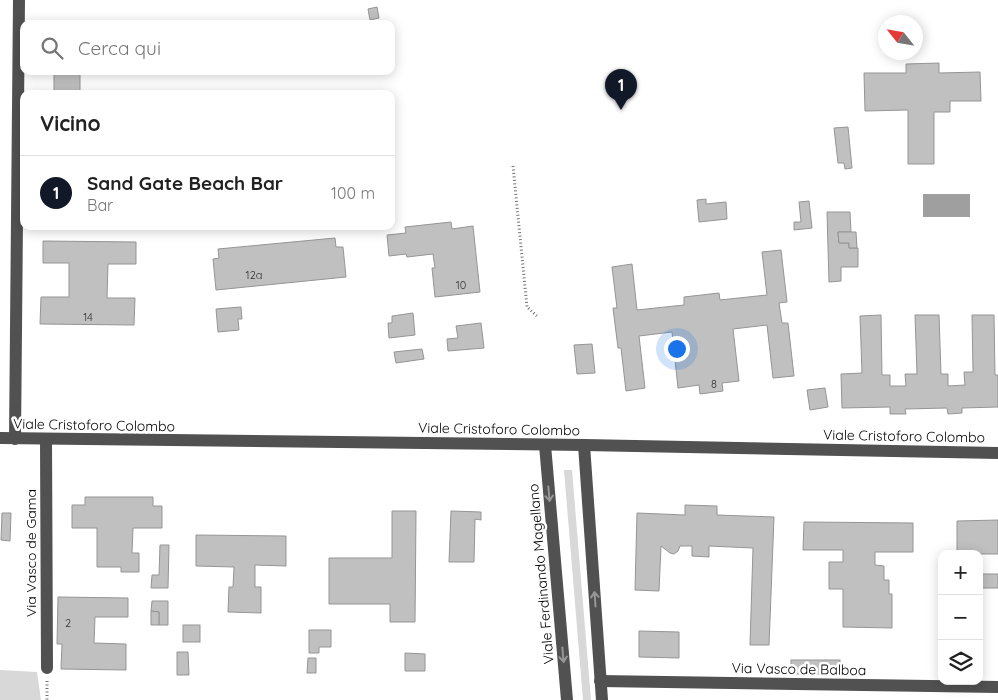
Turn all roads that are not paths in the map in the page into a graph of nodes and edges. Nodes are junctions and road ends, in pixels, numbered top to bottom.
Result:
1 (18, 0) edge
2 (0, 438) edge
3 (15, 439) junction
4 (46, 439) junction
5 (545, 445) junction
6 (584, 445) junction
7 (998, 453) edge
8 (47, 668) road end
9 (600, 681) junction
10 (998, 687) edge
11 (566, 700) edge
12 (602, 700) edge

1 - 3 street
2 - 3 street, Viale Cristoforo Colombo
3 - 4 street, Viale Cristoforo Colombo
4 - 5 street, Viale Cristoforo Colombo
4 - 8 street, Via Vasco de Gama
5 - 6 street, Viale Cristoforo Colombo
5 -> 11 street, Viale Ferdinando Magellano
6 - 7 street, Viale Cristoforo Colombo
9 -> 6 street
9 - 10 street, Via Vasco de Balboa
9 - 12 street

